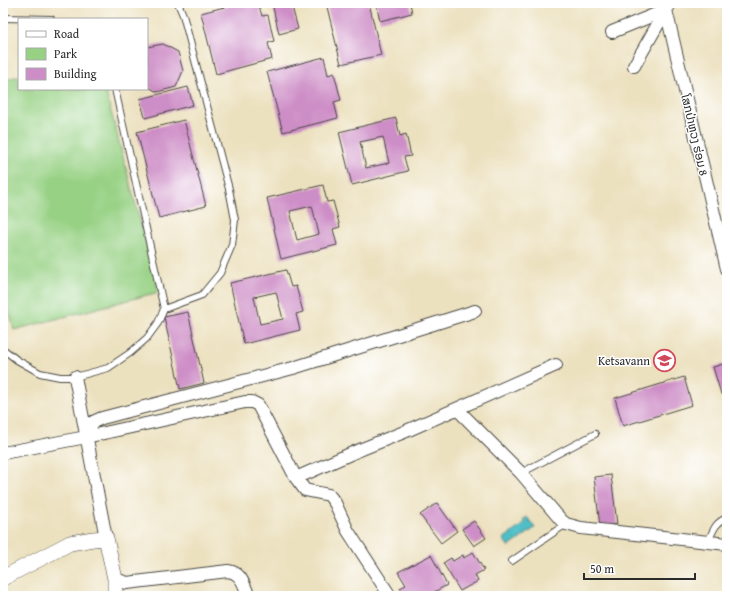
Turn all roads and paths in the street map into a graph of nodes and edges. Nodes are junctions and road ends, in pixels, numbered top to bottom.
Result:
1 (178, 3) edge
2 (668, 7) edge
3 (3, 18) edge
4 (18, 18) edge
5 (612, 32) dead end
6 (634, 66) dead end
7 (115, 90) edge
8 (727, 269) edge
9 (164, 309) junction
10 (476, 311) dead end
11 (3, 349) edge
12 (556, 365) dead end
13 (75, 377) junction
14 (457, 409) junction
15 (595, 434) dead end
16 (86, 437) junction
17 (3, 453) edge
18 (521, 473) junction
19 (296, 478) junction
20 (727, 518) edge
21 (566, 524) junction
22 (106, 538) junction
23 (708, 542) junction
24 (727, 544) edge
25 (512, 561) dead end
26 (3, 578) edge
27 (115, 579) junction
28 (115, 596) edge
29 (249, 596) edge
30 (390, 596) edge

1 - 9 lane
2 - 5 street
2 - 6 street
2 - 8 street, ໂສກປ່າຫຼວງ ຮ່ອມ 8
3 - 4 lane
7 - 9 lane
9 - 13 lane
10 - 16 street
11 - 13 lane
12 - 14 street
13 - 16 street
14 - 18 street
14 - 19 street
15 - 18 lane
16 - 17 street
16 - 19 street
16 - 22 street
18 - 21 street
19 - 30 street
20 - 23 lane
21 - 23 street
21 - 25 lane
22 - 26 street
22 - 27 street
23 - 24 street
27 - 28 street
27 - 29 street

